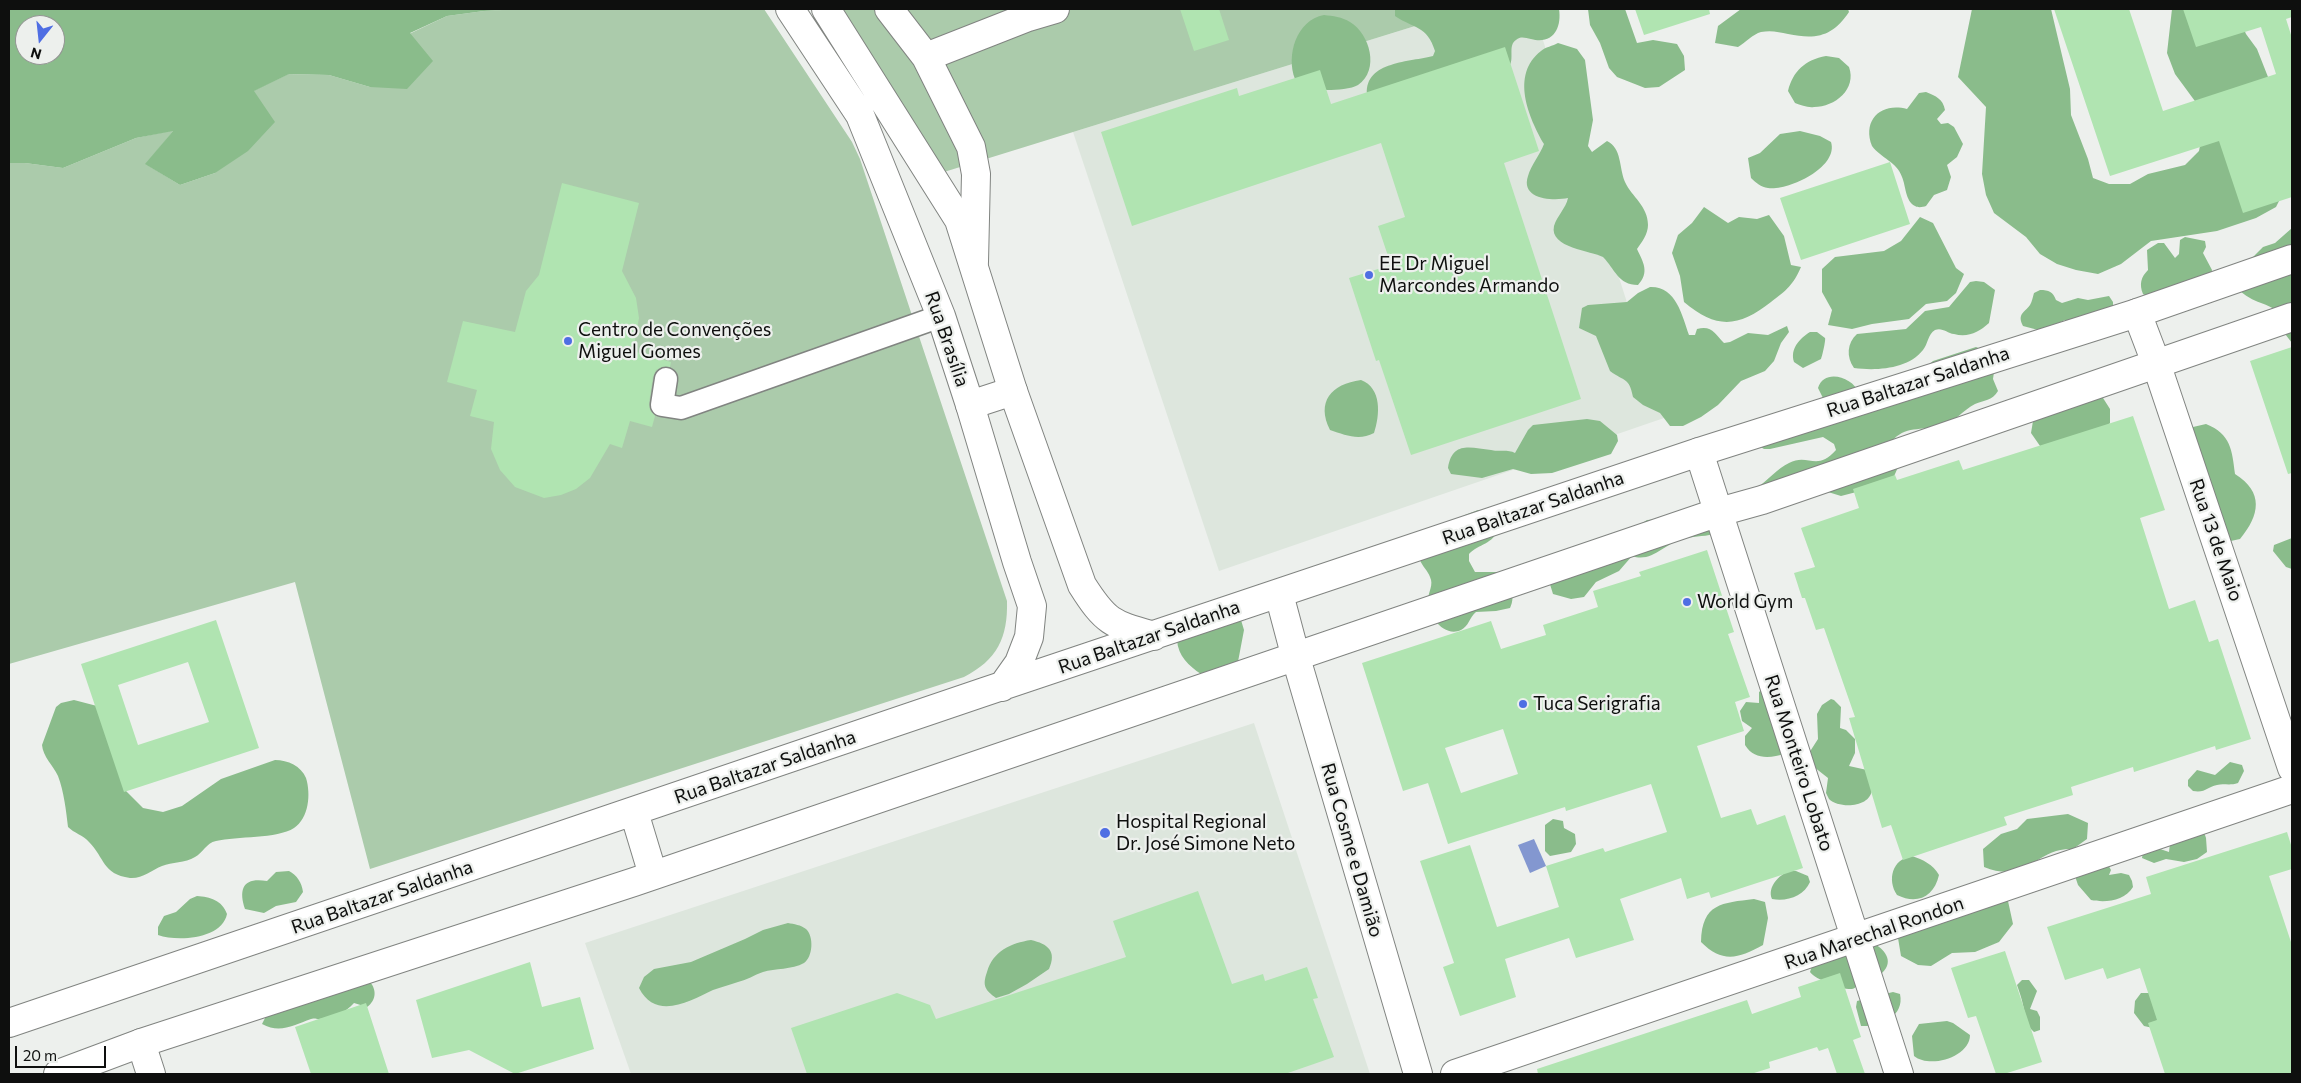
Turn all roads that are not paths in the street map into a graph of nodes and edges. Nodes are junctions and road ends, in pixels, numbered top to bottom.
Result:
1 (790, 9) edge
2 (826, 9) edge
3 (889, 9) edge
4 (1055, 9) edge
5 (926, 57) junction
6 (2292, 259) edge
7 (974, 270) junction
8 (2137, 313) junction
9 (941, 316) junction
10 (2292, 317) edge
11 (2156, 362) junction
12 (666, 379) dead end
13 (1013, 391) junction
14 (970, 405) junction
15 (1699, 452) junction
16 (1719, 512) junction
17 (1279, 594) junction
18 (1154, 636) junction
19 (1296, 658) junction
20 (1002, 687) junction
21 (2292, 768) edge
22 (2292, 789) edge
23 (634, 812) junction
24 (653, 876) junction
25 (1856, 939) junction
26 (9, 1023) edge
27 (141, 1043) junction
28 (58, 1074) edge
29 (151, 1074) edge
30 (1418, 1074) edge
31 (1455, 1074) edge
32 (1899, 1074) edge

1 - 9 main road, Rua Brasília
2 - 7 main road
3 - 5 main road
4 - 5 main road
5 - 7 main road
6 - 8 main road, Rua Baltazar Saldanha
7 - 13 main road
8 - 11 main road, Rua 13 de Maio
8 - 15 main road, Rua Baltazar Saldanha
9 - 12 street
9 - 14 main road, Rua Brasília
10 - 11 main road
11 - 16 main road
11 - 21 main road, Rua 13 de Maio
13 - 14 main road
13 - 18 main road
14 - 20 main road, Rua Brasília
15 - 16 main road, Rua Monteiro Lobato
15 - 17 main road, Rua Baltazar Saldanha
16 - 19 main road
16 - 25 main road, Rua Monteiro Lobato
17 - 18 main road, Rua Baltazar Saldanha
17 - 19 main road, Rua Cosme e Damião
18 - 20 main road, Rua Baltazar Saldanha
19 - 24 main road
19 - 30 main road, Rua Cosme e Damião
20 - 23 main road, Rua Baltazar Saldanha
22 - 25 main road, Rua Marechal Rondon
23 - 24 main road
23 - 26 main road, Rua Baltazar Saldanha
24 - 27 main road
25 - 31 main road, Rua Marechal Rondon
25 - 32 main road, Rua Monteiro Lobato
27 - 28 main road
27 - 29 main road

